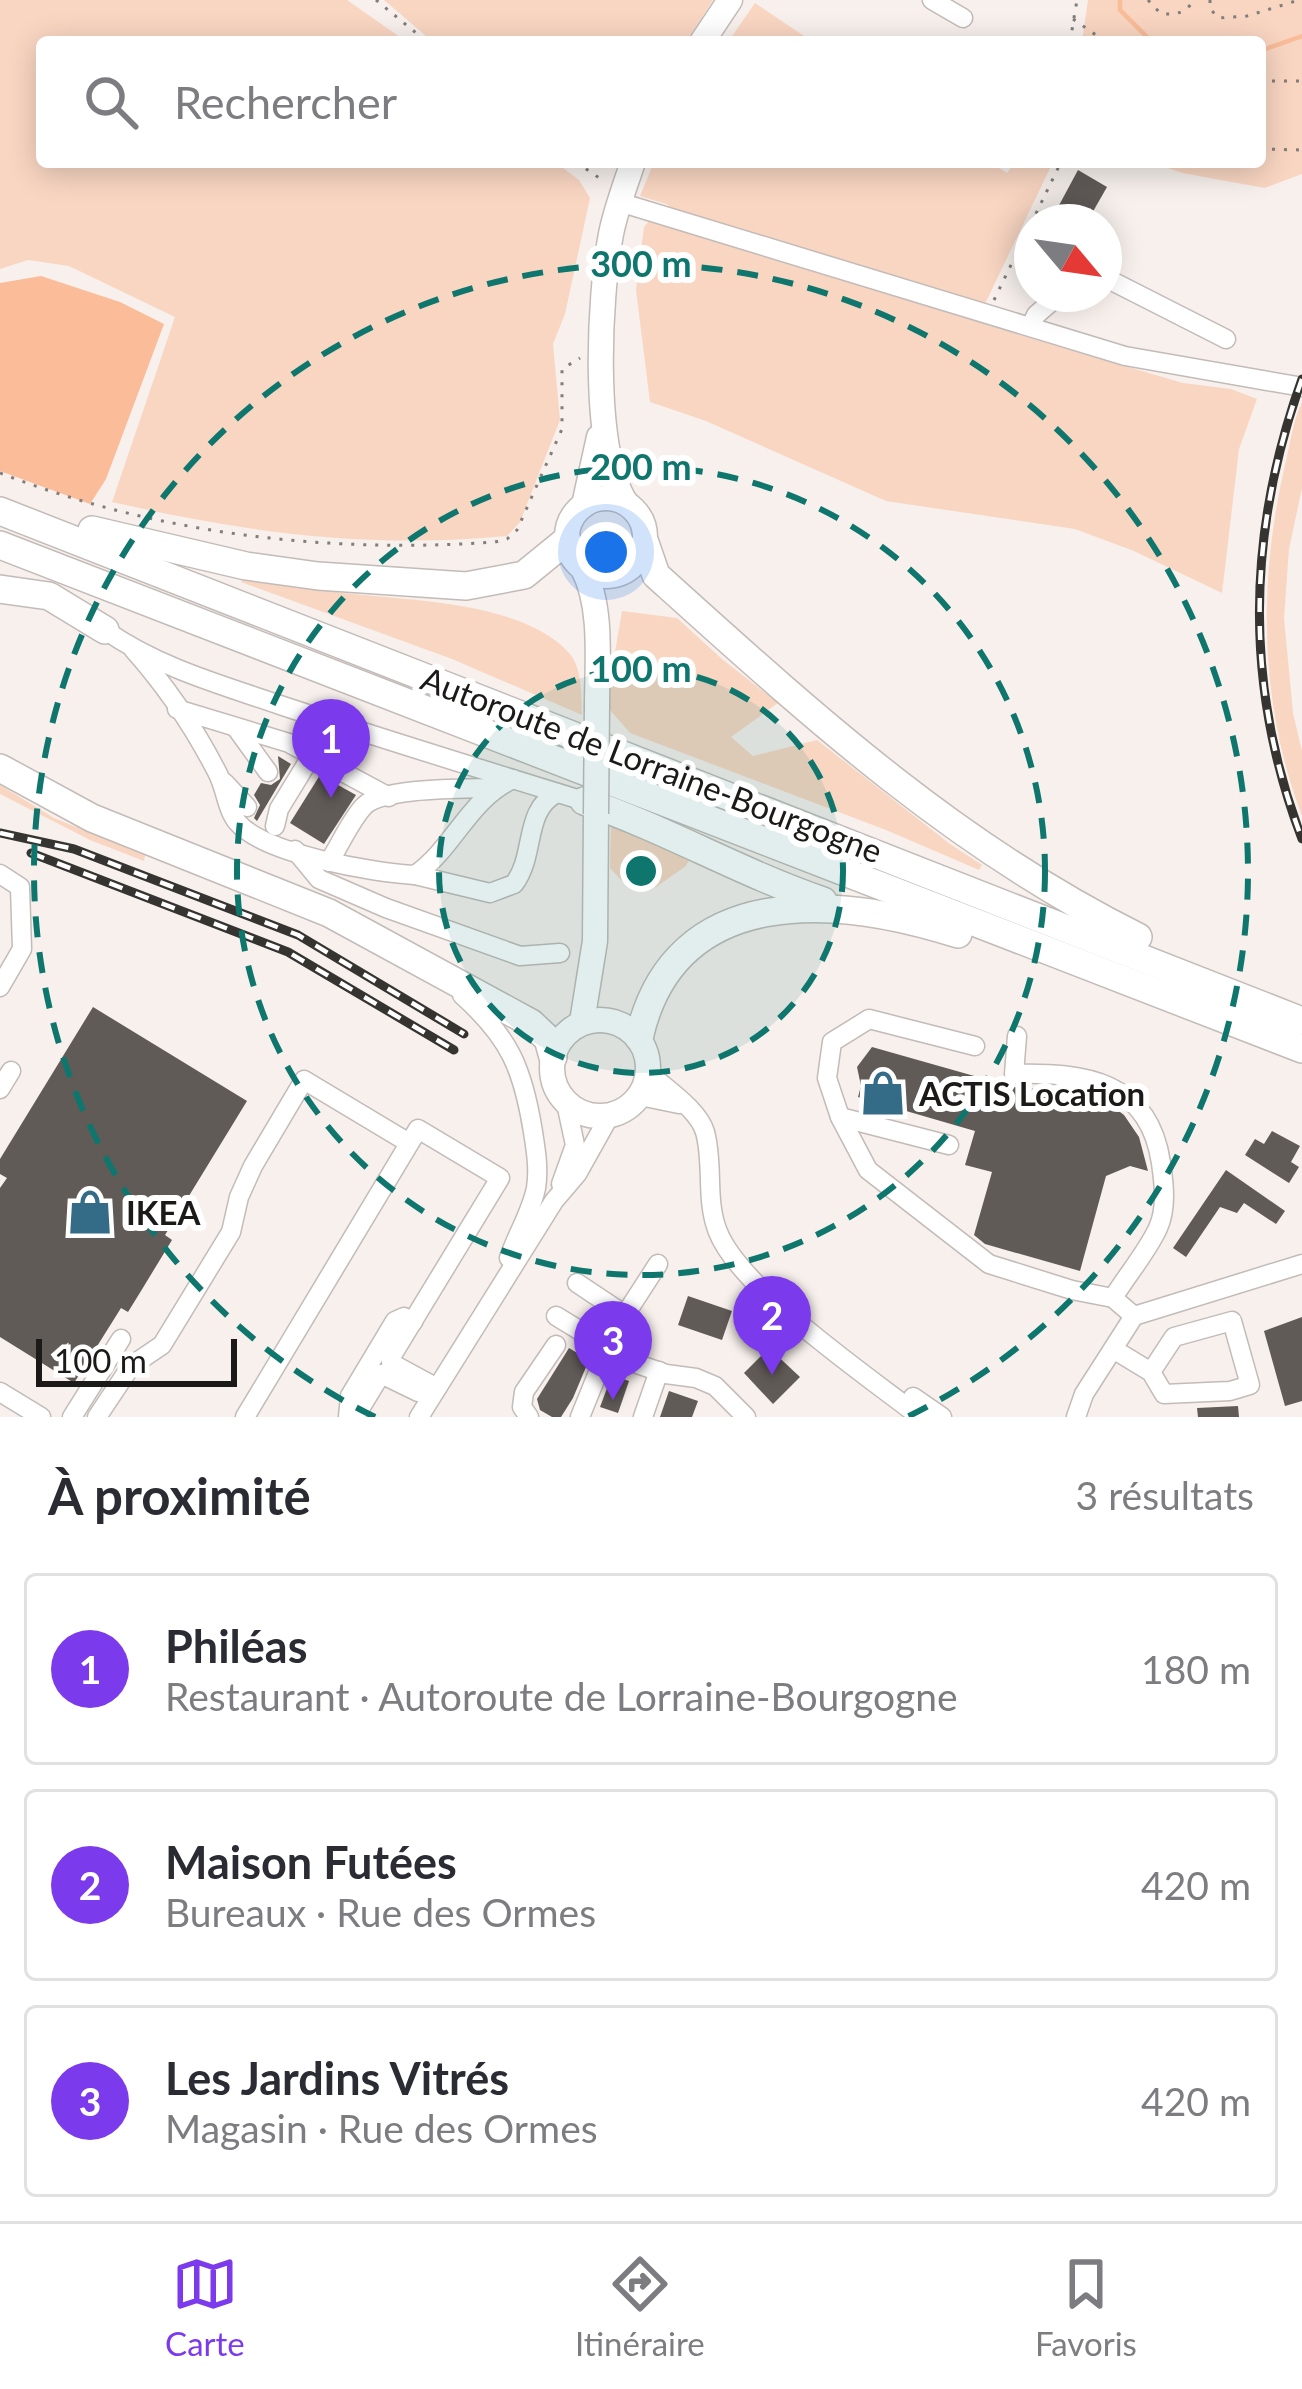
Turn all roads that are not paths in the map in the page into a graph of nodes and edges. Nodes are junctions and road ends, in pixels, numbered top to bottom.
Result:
1 (730, 0) edge
2 (932, 0) edge
3 (963, 18) dead end
4 (706, 36) edge
5 (631, 168) edge
6 (621, 197) junction
7 (1122, 286) edge
8 (1039, 312) edge
9 (1031, 326) junction
10 (1226, 339) dead end
11 (1302, 387) edge
12 (603, 416) junction
13 (626, 503) junction
14 (584, 505) junction
15 (0, 511) edge
16 (32, 523) junction
17 (567, 540) junction
18 (645, 543) junction
19 (0, 545) edge
20 (584, 569) junction
21 (622, 572) junction
22 (0, 589) edge
23 (105, 630) joint
24 (598, 647) junction
25 (133, 649) junction
26 (177, 709) junction
27 (233, 726) junction
28 (312, 755) junction
29 (0, 768) edge
30 (219, 774) junction
31 (513, 779) junction
32 (281, 780) junction
33 (494, 788) junction
34 (389, 797) junction
35 (579, 802) junction
36 (261, 816) junction
37 (290, 848) junction
38 (329, 862) junction
39 (0, 874) edge
40 (415, 875) junction
41 (838, 906) junction
42 (595, 941) junction
43 (560, 953) dead end
44 (1076, 962) junction
45 (443, 978) junction
46 (1213, 984) junction
47 (0, 987) edge
48 (612, 1020) junction
49 (1302, 1021) edge
50 (582, 1022) junction
51 (1017, 1036) dead end
52 (639, 1038) junction
53 (975, 1046) dead end
54 (1302, 1048) edge
55 (553, 1057) junction
56 (11, 1071) dead end
57 (645, 1084) junction
58 (0, 1089) edge
59 (566, 1103) junction
60 (610, 1115) junction
61 (840, 1117) junction
62 (410, 1143) junction
63 (949, 1145) dead end
64 (554, 1202) junction
65 (658, 1264) dead end
66 (1302, 1264) edge
67 (577, 1283) dead end
68 (759, 1285) junction
69 (498, 1291) junction
70 (1113, 1298) junction
71 (625, 1315) junction
72 (556, 1316) dead end
73 (1134, 1316) junction
74 (412, 1322) junction
75 (121, 1339) dead end
76 (556, 1345) dead end
77 (606, 1349) junction
78 (1113, 1349) junction
79 (659, 1371) junction
80 (1151, 1372) junction
81 (0, 1392) edge
82 (1084, 1394) junction
83 (429, 1402) edge
84 (41, 1417) edge
85 (72, 1417) edge
86 (97, 1417) edge
87 (245, 1417) edge
88 (351, 1417) edge
89 (529, 1417) edge
90 (580, 1417) edge
91 (643, 1417) edge
92 (746, 1417) edge
93 (920, 1417) edge
94 (942, 1417) edge
95 (1058, 1417) edge
96 (1076, 1417) edge

1 - 4 main road
2 - 3 street
5 - 6 main road
6 - 9 street
6 - 12 main road
7 - 10 street
8 - 9 street
9 - 11 street
12 - 13 main road
12 - 14 main road
13 - 14 main road
13 - 18 main road
14 - 17 main road
15 - 16 highway, Autoroute de Lorraine-Bourgogne
16 - 17 highway
16 - 46 highway, Autoroute de Lorraine-Bourgogne
17 - 20 main road
18 - 21 main road
18 - 46 highway
19 - 44 highway, Autoroute de Lorraine-Bourgogne
20 - 21 main road
20 - 24 main road
21 - 24 main road
22 - 23 highway
23 - 25 street
24 - 35 main road, bridge
25 - 26 street
25 - 31 street
26 - 27 street
26 - 30 street
27 - 28 street
27 - 32 street
28 - 32 street
28 - 34 street
29 - 45 highway
30 - 36 street
30 - 37 street
31 - 33 street
31 - 35 street
32 - 36 street
33 - 34 street
33 - 40 street
34 - 38 street
35 - 40 street
35 - 41 highway
35 - 42 main road
36 - 37 street
37 - 38 street
37 - 43 street
38 - 40 street
39 - 47 street
41 - 44 highway
41 - 52 highway
42 - 48 main road
42 - 50 main road
44 - 54 highway, Autoroute de Lorraine-Bourgogne
45 - 55 highway
45 - 69 street
46 - 49 highway, Autoroute de Lorraine-Bourgogne
48 - 50 main road
48 - 52 main road
50 - 55 main road
51 - 70 street
52 - 57 main road
53 - 61 street
55 - 59 main road
56 - 58 street
57 - 60 main road
57 - 68 street
59 - 60 main road
59 - 64 street
60 - 64 street
61 - 63 street
61 - 70 street
62 - 74 street
62 - 86 street
62 - 87 street
64 - 69 street
65 - 71 street
66 - 73 street
67 - 71 street
68 - 93 street
68 - 94 street
69 - 83 street
70 - 73 street
71 - 77 street
72 - 77 street
73 - 78 street
74 - 83 street
74 - 88 street
75 - 85 street
76 - 89 street
77 - 79 street
77 - 90 street
78 - 80 street
78 - 82 street
79 - 91 street
79 - 92 street
80 - 80 street
81 - 84 street
82 - 95 street
82 - 96 street
83 - 88 street

